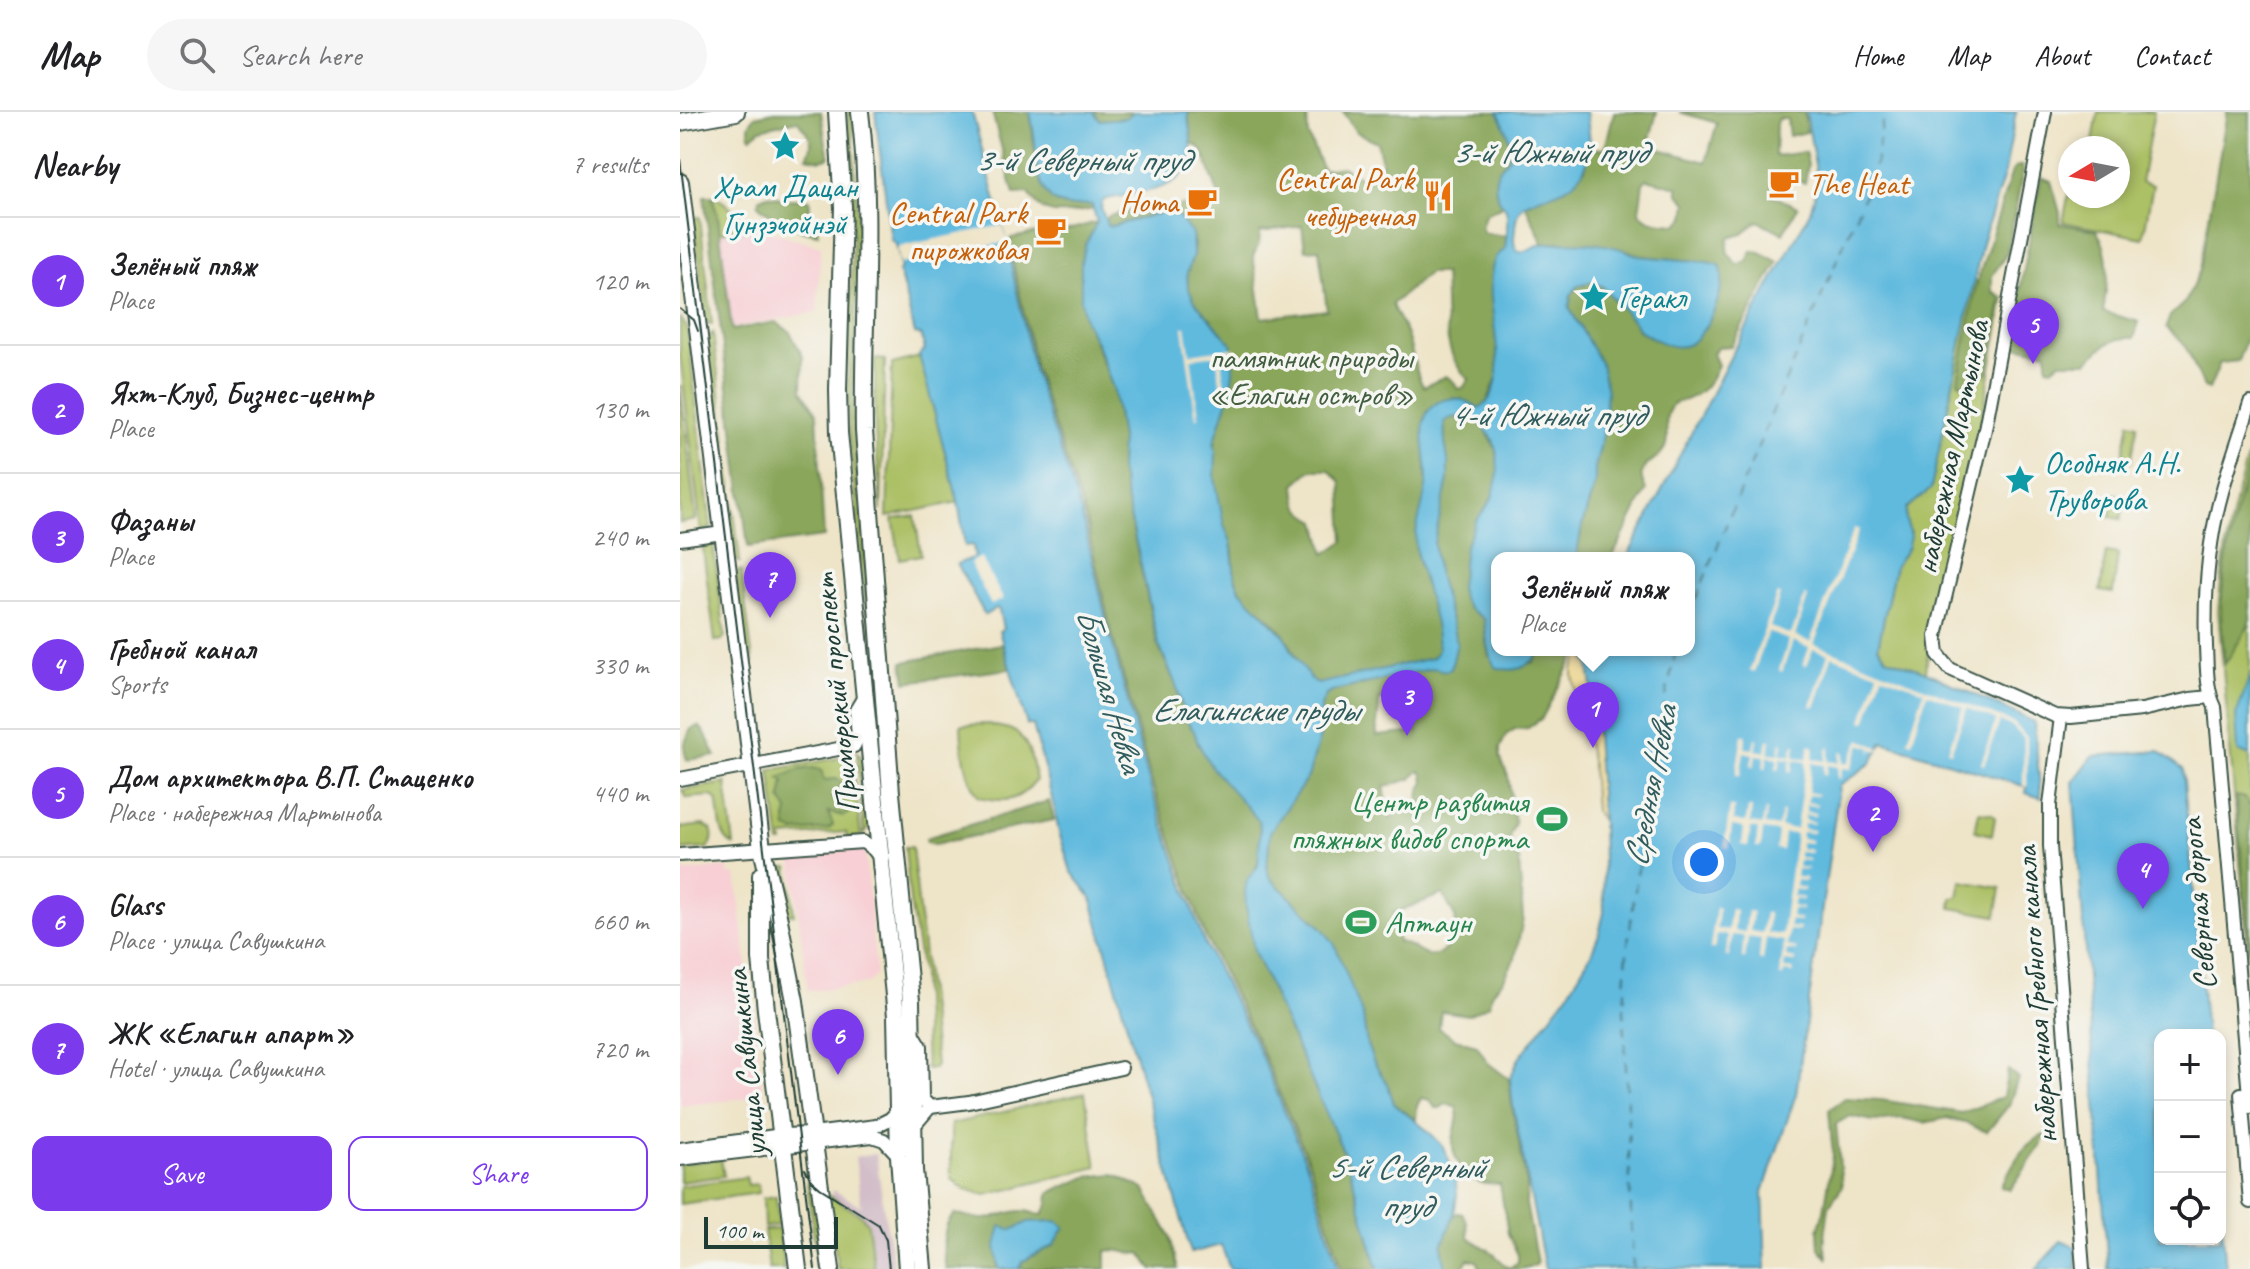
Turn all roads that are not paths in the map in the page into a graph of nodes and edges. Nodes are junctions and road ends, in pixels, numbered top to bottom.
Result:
1 (736, 112) edge
2 (837, 112) edge
3 (860, 112) edge
4 (2045, 112) edge
5 (680, 122) edge
6 (680, 182) edge
7 (2250, 403) edge
8 (723, 533) junction
9 (680, 539) edge
10 (865, 695) junction
11 (2210, 697) junction
12 (2061, 717) junction
13 (751, 765) junction
14 (680, 779) edge
15 (877, 818) junction
16 (863, 842) junction
17 (762, 849) junction
18 (680, 855) edge
19 (881, 859) junction
20 (912, 1031) junction
21 (1121, 1068) dead end
22 (930, 1107) junction
23 (2250, 1107) edge
24 (898, 1111) junction
25 (913, 1127) junction
26 (814, 1139) junction
27 (783, 1140) junction
28 (680, 1149) edge
29 (899, 1156) junction
30 (680, 1159) edge
31 (2250, 1202) edge
32 (798, 1269) edge
33 (831, 1269) edge
34 (907, 1269) edge
35 (922, 1269) edge
36 (2083, 1269) edge

1 - 5 main road
2 - 10 main road, Приморский проспект
3 - 20 main road, Приморский проспект
4 - 12 street, набережная Мартынова
6 - 8 main road, улица Савушкина
7 - 11 street, Северная дорога
8 - 9 street
8 - 13 main road, улица Савушкина
10 - 13 street
10 - 15 main road, Приморский проспект
11 - 12 street
11 - 23 street, Северная дорога
11 - 31 street, Северная дорога
12 - 36 street, набережная Гребного канала
13 - 14 street
13 - 17 main road, улица Савушкина
15 - 16 street
15 - 19 main road, Приморский проспект
16 - 17 street
16 - 19 street
17 - 18 street
17 - 26 main road, улица Савушкина
17 - 27 main road, улица Савушкина
19 - 24 main road, Приморский проспект
20 - 22 street
20 - 25 main road, Приморский проспект
21 - 22 street
22 - 25 street
24 - 26 street
24 - 29 main road, Приморский проспект
25 - 35 main road, Приморский проспект
26 - 27 street
26 - 29 street
26 - 33 main road, улица Савушкина
27 - 28 street
27 - 30 street
27 - 32 main road, улица Савушкина
29 - 34 main road, Приморский проспект

